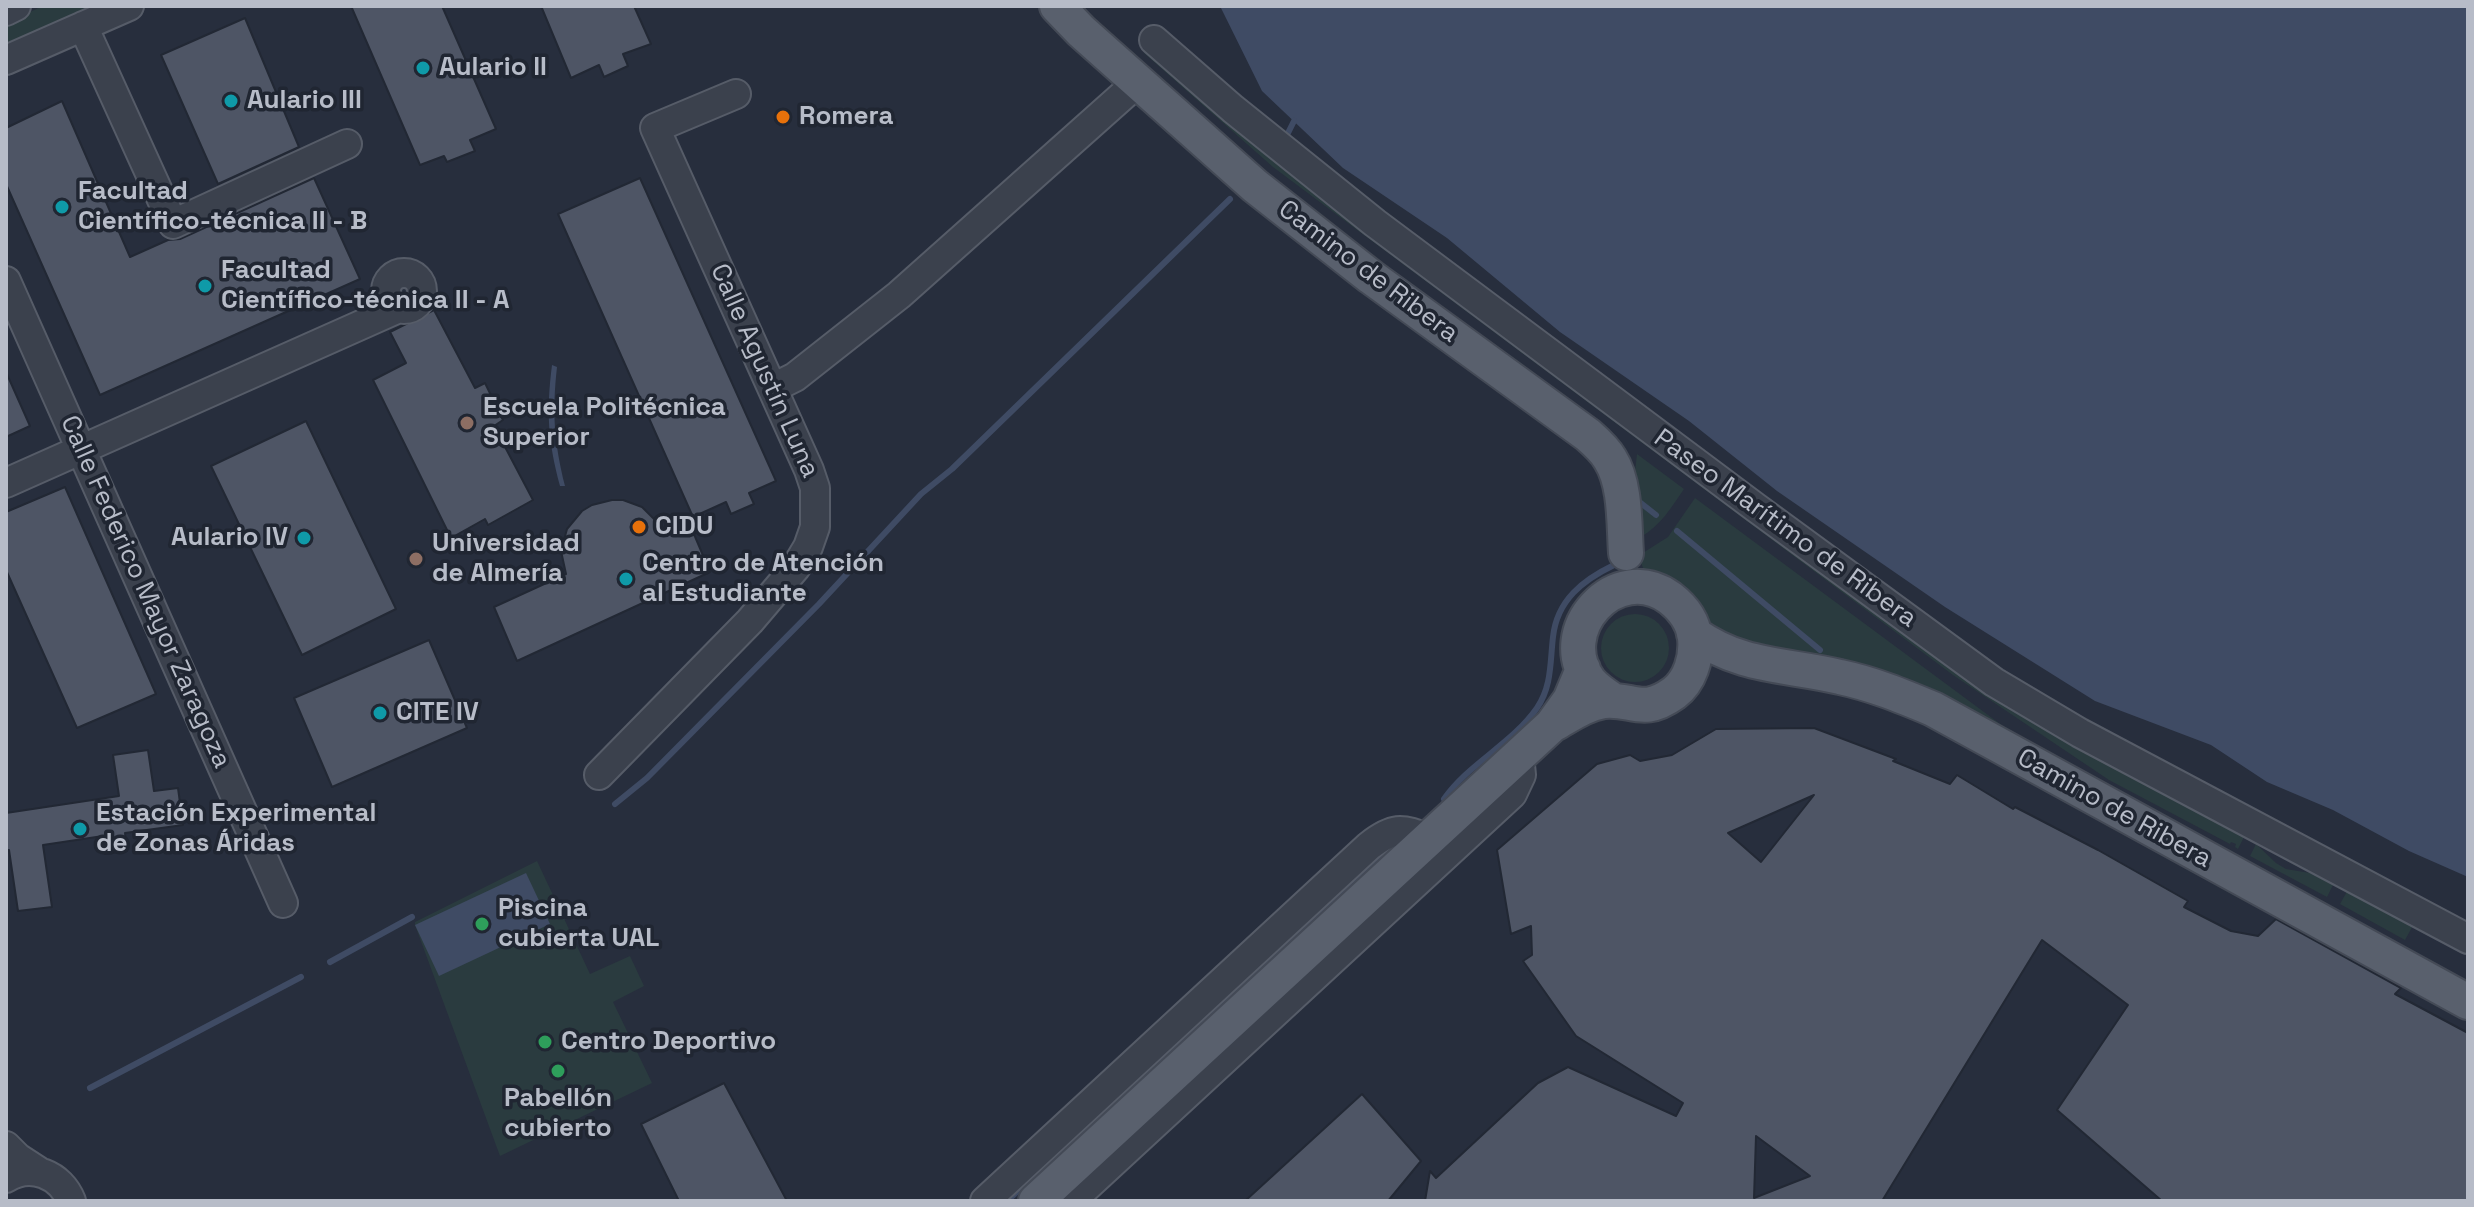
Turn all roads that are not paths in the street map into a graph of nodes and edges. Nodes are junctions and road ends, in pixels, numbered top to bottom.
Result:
1 (16, 6) edge
2 (129, 6) edge
3 (1057, 6) edge
4 (6, 11) edge
5 (83, 26) junction
6 (1154, 40) dead end
7 (6, 60) edge
8 (1138, 82) junction
9 (736, 94) dead end
10 (347, 144) dead end
11 (6, 281) edge
12 (399, 308) dead end
13 (773, 388) junction
14 (82, 449) junction
15 (6, 483) edge
16 (1626, 555) junction
17 (1649, 588) junction
18 (1605, 597) junction
19 (1694, 634) junction
20 (1744, 660) junction
21 (1583, 669) junction
22 (1690, 672) junction
23 (1614, 701) junction
24 (1552, 725) junction
25 (1519, 755) junction
26 (599, 775) dead end
27 (1428, 839) junction
28 (283, 903) dead end
29 (2468, 939) edge
30 (2468, 1002) edge
31 (6, 1146) edge
32 (38, 1171) junction
33 (6, 1178) edge
34 (71, 1201) edge
35 (985, 1201) edge
36 (1036, 1201) edge
37 (1071, 1201) edge

1 - 4 street
2 - 5 street
3 - 8 main road, Camino de Ribera
5 - 7 street
5 - 10 street
6 - 29 street, Paseo Marítimo de Ribera
8 - 13 street
8 - 16 main road, Camino de Ribera
9 - 13 street, Calle Agustín Luna
11 - 14 street, Calle Federico Mayor Zaragoza
12 - 14 street
13 - 26 street, Calle Agustín Luna
14 - 15 street
14 - 28 street, Calle Federico Mayor Zaragoza
16 - 17 main road
16 - 18 main road
17 - 18 main road
17 - 19 main road
18 - 21 main road
19 - 20 main road, Camino de Ribera
19 - 22 main road
20 - 22 main road, Camino de Ribera
20 - 30 main road, Camino de Ribera
21 - 23 main road
21 - 24 main road
22 - 23 main road
23 - 24 main road
24 - 25 main road
25 - 27 main road
25 - 37 street
27 - 35 street
27 - 36 main road
31 - 32 street
32 - 33 street
32 - 34 street

